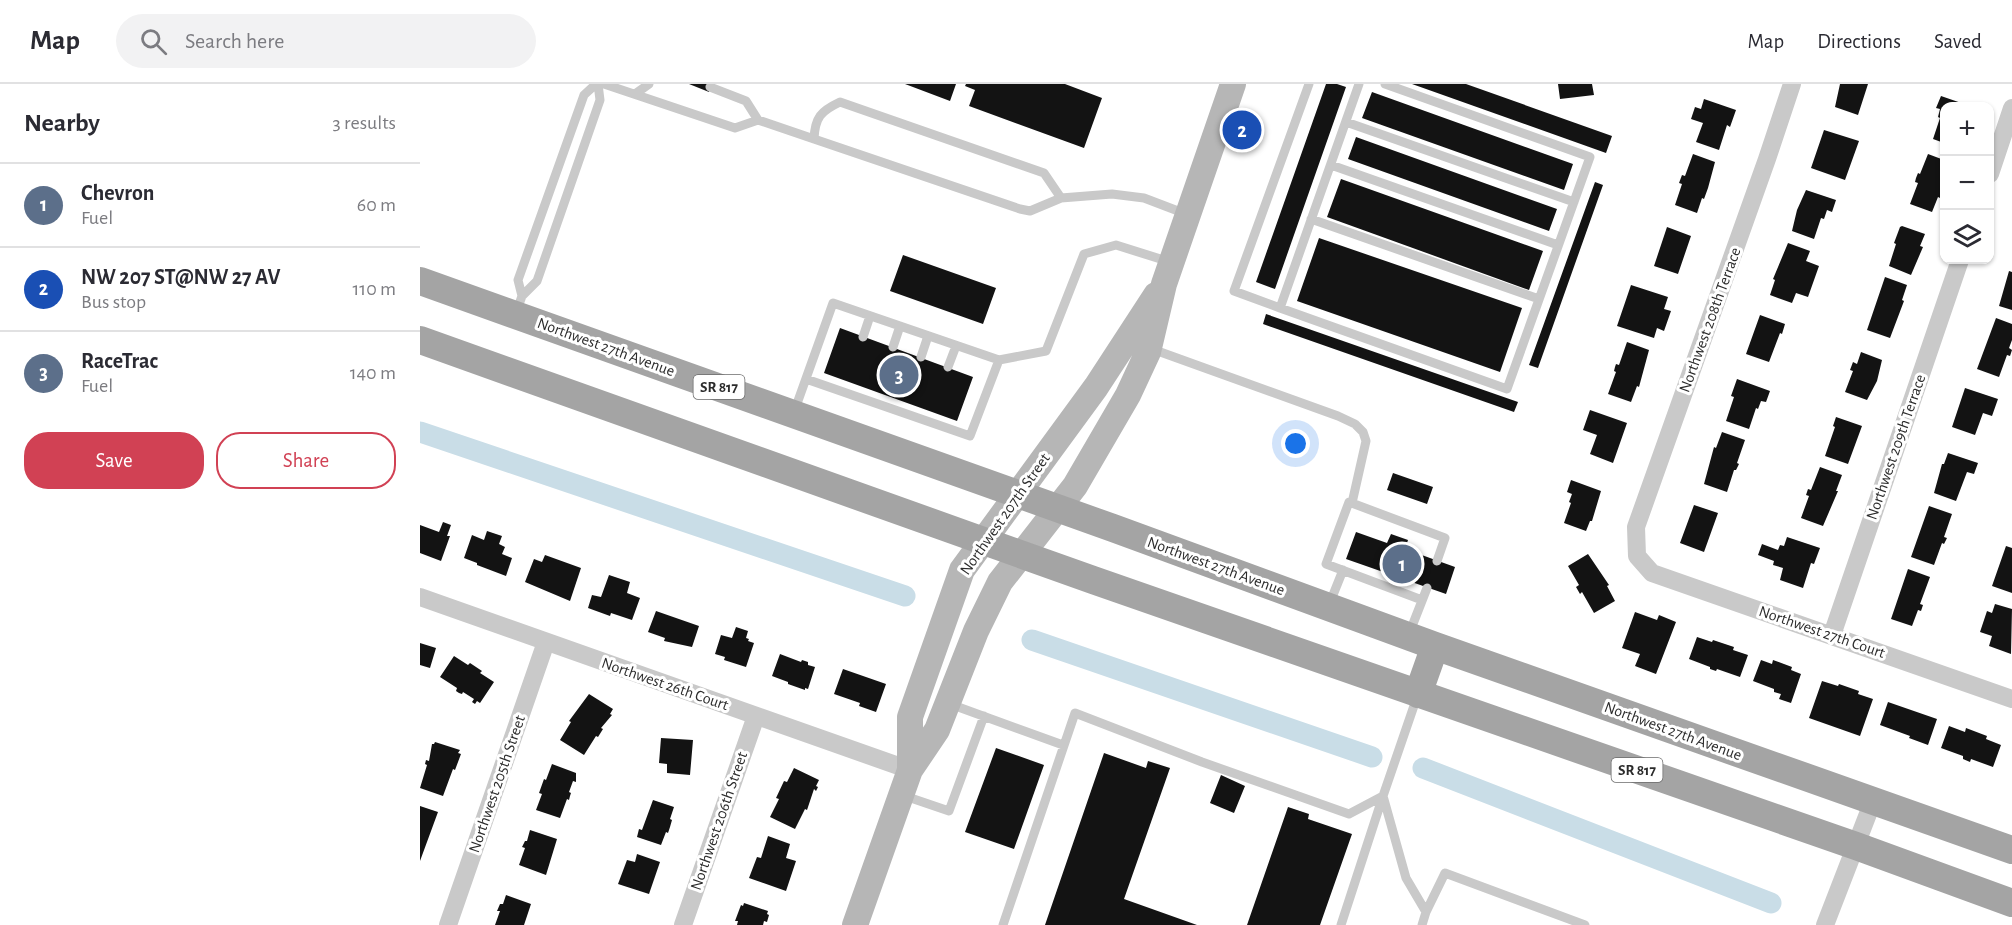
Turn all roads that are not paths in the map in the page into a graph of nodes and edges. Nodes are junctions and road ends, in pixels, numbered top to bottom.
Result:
1 (597, 84) edge
2 (604, 84) edge
3 (649, 84) edge
4 (1233, 84) edge
5 (1309, 84) edge
6 (1359, 84) edge
7 (1384, 84) edge
8 (1792, 84) edge
9 (710, 87) dead end
10 (635, 94) junction
11 (2012, 108) edge
12 (758, 120) junction
13 (1346, 122) junction
14 (814, 139) junction
15 (565, 148) junction
16 (581, 154) junction
17 (1994, 160) edge
18 (1331, 165) junction
19 (1061, 198) junction
20 (1574, 202) junction
21 (1188, 214) junction
22 (1311, 219) junction
23 (1558, 245) junction
24 (529, 249) junction
25 (546, 255) junction
26 (1959, 264) edge
27 (1168, 273) junction
28 (420, 281) edge
29 (1539, 299) junction
30 (519, 305) junction
31 (1280, 308) junction
32 (870, 316) junction
33 (900, 326) junction
34 (928, 336) junction
35 (863, 337) dead end
36 (420, 340) edge
37 (956, 346) junction
38 (893, 347) dead end
39 (1149, 348) junction
40 (921, 357) dead end
41 (999, 360) junction
42 (948, 367) dead end
43 (806, 379) junction
44 (848, 382) dead end
45 (844, 392) junction
46 (877, 392) dead end
47 (873, 402) junction
48 (905, 402) dead end
49 (901, 412) junction
50 (793, 414) junction
51 (1018, 494) junction
52 (1352, 503) junction
53 (1057, 508) junction
54 (983, 542) junction
55 (1020, 555) junction
56 (1637, 556) joint
57 (1437, 561) dead end
58 (1342, 570) junction
59 (1427, 588) dead end
60 (420, 597) edge
61 (1422, 600) junction
62 (1329, 607) junction
63 (1832, 635) junction
64 (1408, 636) junction
65 (546, 642) junction
66 (1435, 646) junction
67 (1418, 694) junction
68 (2012, 699) edge
69 (948, 704) junction
70 (756, 716) junction
71 (984, 716) junction
72 (1064, 745) junction
73 (910, 770) junction
74 (901, 795) junction
75 (1383, 796) junction
76 (1873, 801) junction
77 (1856, 846) junction
78 (2012, 850) edge
79 (2012, 903) edge
80 (1426, 912) junction
81 (858, 923) edge
82 (448, 925) edge
83 (683, 925) edge
84 (1003, 925) edge
85 (1341, 925) edge
86 (1422, 925) edge
87 (1586, 925) edge
88 (1825, 925) edge

1 - 15 lane
1 - 16 lane
2 - 10 lane
3 - 10 lane
4 - 21 street, Northwest 207th Street
5 - 31 lane
6 - 13 lane
7 - 20 lane
8 - 56 street, Northwest 208th Terrace
9 - 12 lane
10 - 12 lane
11 - 17 street
12 - 14 lane
13 - 18 lane
13 - 20 lane
14 - 19 lane
14 - 19 lane
15 - 16 lane
15 - 24 lane
16 - 25 lane
18 - 22 lane
18 - 23 lane
19 - 21 lane
20 - 23 lane
21 - 27 street, Northwest 207th Street
22 - 29 lane
22 - 31 lane
23 - 29 lane
24 - 25 lane
24 - 30 lane
25 - 30 lane
26 - 63 street, Northwest 209th Terrace
27 - 39 street, Northwest 207th Street
27 - 41 lane
27 - 51 street, Northwest 207th Street
28 - 30 main road, Northwest 27th Avenue / SR 817
29 - 31 lane
30 - 50 main road, Northwest 27th Avenue / SR 817
32 - 33 lane
32 - 35 lane
32 - 43 lane
33 - 34 lane
33 - 38 lane
34 - 37 lane
34 - 40 lane
36 - 54 main road, SR 817
37 - 41 lane
37 - 42 lane
39 - 52 lane
39 - 53 street, Northwest 207th Street
41 - 49 lane
43 - 45 lane
43 - 50 lane
44 - 45 lane
45 - 47 lane
46 - 47 lane
47 - 49 lane
48 - 49 lane
50 - 51 main road, Northwest 27th Avenue / SR 817
51 - 53 main road, Northwest 27th Avenue / SR 817
51 - 54 street, Northwest 207th Street
52 - 57 lane
52 - 58 lane
53 - 55 street, Northwest 207th Street
53 - 62 main road, Northwest 27th Avenue / SR 817
54 - 55 main road, SR 817
54 - 73 street, Northwest 207th Street
55 - 67 main road, SR 817
55 - 69 street, Northwest 207th Street
56 - 63 street, Northwest 27th Court
58 - 61 lane
58 - 62 lane
59 - 61 lane
60 - 65 street, Northwest 26th Court
61 - 64 lane
62 - 64 main road, Northwest 27th Avenue / SR 817
63 - 68 street, Northwest 27th Court
64 - 66 main road, Northwest 27th Avenue / SR 817
65 - 70 street, Northwest 26th Court
65 - 82 street, Northwest 205th Street
66 - 67 main road
66 - 76 main road, Northwest 27th Avenue / SR 817
67 - 75 lane
67 - 77 main road, SR 817
69 - 71 lane
69 - 73 street, Northwest 207th Street
70 - 73 street, Northwest 26th Court
70 - 83 street, Northwest 206th Street
71 - 72 lane
71 - 74 lane
72 - 75 lane
72 - 84 lane
73 - 74 street, Northwest 207th Street
74 - 81 street, Northwest 207th Street
75 - 80 lane
75 - 85 lane
76 - 77 street
76 - 78 main road, Northwest 27th Avenue / SR 817
77 - 79 main road, SR 817
77 - 88 street
80 - 86 lane
80 - 87 lane

